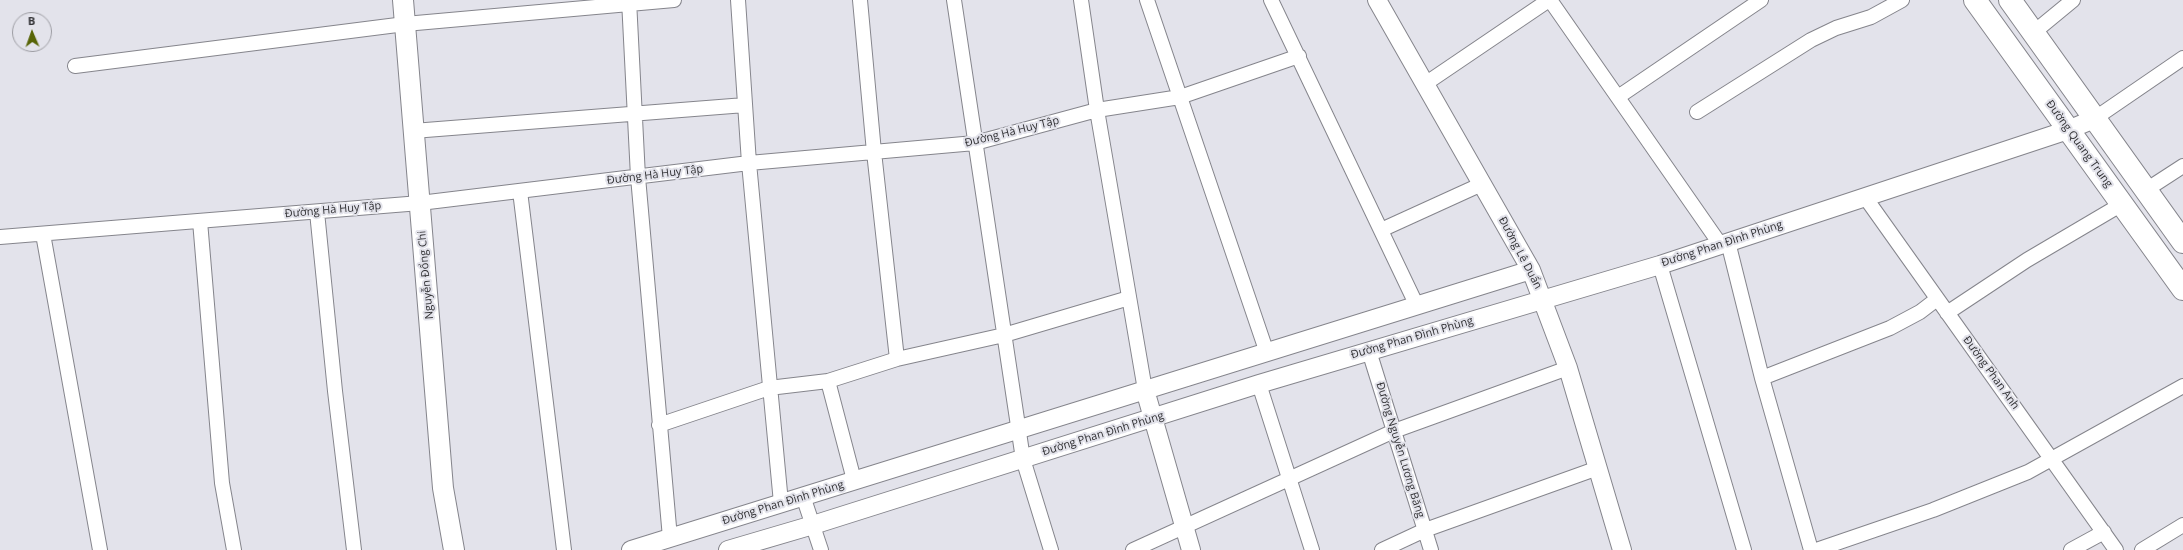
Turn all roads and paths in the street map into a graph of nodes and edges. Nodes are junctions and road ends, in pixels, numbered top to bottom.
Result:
1 (403, 0) edge
2 (674, 0) edge
3 (738, 0) edge
4 (860, 0) edge
5 (954, 0) edge
6 (1081, 0) edge
7 (1147, 0) edge
8 (1271, 0) edge
9 (1377, 0) edge
10 (1549, 0) edge
11 (1761, 0) edge
12 (1902, 0) edge
13 (1975, 0) edge
14 (2010, 0) edge
15 (2073, 0) edge
16 (629, 2) edge
17 (405, 24) junction
18 (2033, 33) junction
19 (1299, 56) junction
20 (2183, 58) edge
21 (75, 66) dead end
22 (1425, 84) junction
23 (1180, 97) junction
24 (1618, 98) junction
25 (745, 105) junction
26 (1097, 110) junction
27 (1697, 112) dead end
28 (635, 114) junction
29 (2094, 119) junction
30 (2068, 130) junction
31 (414, 131) junction
32 (975, 143) junction
33 (874, 152) junction
34 (749, 163) junction
35 (2183, 166) edge
36 (638, 177) junction
37 (1482, 184) junction
38 (2146, 190) junction
39 (520, 191) junction
40 (1865, 197) junction
41 (420, 203) junction
42 (2122, 204) junction
43 (317, 212) junction
44 (200, 221) junction
45 (1382, 230) junction
46 (43, 234) junction
47 (0, 237) edge
48 (2183, 242) edge
49 (1724, 243) junction
50 (1660, 265) junction
51 (1531, 270) junction
52 (2183, 289) edge
53 (1129, 298) junction
54 (1937, 299) junction
55 (1544, 300) junction
56 (1417, 306) junction
57 (1947, 313) junction
58 (1004, 335) junction
59 (1369, 351) junction
60 (1268, 354) junction
61 (897, 359) junction
62 (1568, 368) junction
63 (1762, 378) junction
64 (828, 381) junction
65 (1259, 384) junction
66 (2183, 386) edge
67 (769, 388) junction
68 (1145, 390) junction
69 (1153, 418) junction
70 (658, 425) junction
71 (1019, 429) junction
72 (1394, 431) junction
73 (1023, 459) junction
74 (2053, 460) junction
75 (1598, 468) junction
76 (1290, 478) junction
77 (854, 480) junction
78 (803, 496) junction
79 (781, 503) junction
80 (813, 525) junction
81 (2183, 525) edge
82 (1184, 528) junction
83 (1425, 530) junction
84 (2104, 532) junction
85 (670, 538) junction
86 (100, 550) edge
87 (234, 550) edge
88 (354, 550) edge
89 (454, 550) edge
90 (564, 550) edge
91 (631, 550) edge
92 (728, 550) edge
93 (821, 550) edge
94 (1051, 550) edge
95 (1133, 550) edge
96 (1191, 550) edge
97 (1312, 550) edge
98 (1382, 550) edge
99 (1431, 550) edge
100 (1622, 550) edge
101 (1744, 550) edge
102 (1812, 550) edge
103 (1816, 550) edge
104 (2071, 550) edge
105 (2116, 550) edge
106 (2142, 550) edge

1 - 17 main road, Nguyễn Đổng Chi
2 - 16 street
3 - 25 street
4 - 33 street
5 - 32 street
6 - 26 street
7 - 23 street
8 - 19 street
9 - 22 street, Đường Lê Duẩn
10 - 22 street
10 - 24 street
11 - 24 street
12 - 27 street
13 - 30 highway, Đường Quang Trung
14 - 18 highway
15 - 18 street
16 - 17 street
16 - 28 street
17 - 21 street
17 - 31 main road, Nguyễn Đổng Chi
18 - 29 highway
19 - 23 street, Đường Hà Huy Tập
19 - 45 street
20 - 29 street
22 - 37 street, Đường Lê Duẩn
23 - 26 street, Đường Hà Huy Tập
23 - 60 street
24 - 49 street
25 - 28 street
25 - 34 street
26 - 32 street, Đường Hà Huy Tập
26 - 53 street
28 - 31 street
28 - 36 street
29 - 30 street, Đường Phan Đình Phùng
29 - 38 highway
30 - 40 street, Đường Phan Đình Phùng
30 - 42 highway, Đường Quang Trung
31 - 41 main road, Nguyễn Đổng Chi
32 - 33 street, Đường Hà Huy Tập
32 - 58 street
33 - 34 street, Đường Hà Huy Tập
33 - 61 street
34 - 36 street, Đường Hà Huy Tập
34 - 67 street
35 - 38 street
36 - 39 street, Đường Hà Huy Tập
36 - 70 street
37 - 45 street
37 - 51 street, Đường Lê Duẩn
38 - 48 highway
39 - 41 street, Đường Hà Huy Tập
39 - 90 street
40 - 49 street, Đường Phan Đình Phùng
40 - 54 street, Đường Phan Anh
41 - 43 street, Đường Hà Huy Tập
41 - 89 main road, Nguyễn Đổng Chi
42 - 52 highway, Đường Quang Trung
42 - 57 street
43 - 44 street, Đường Hà Huy Tập
43 - 88 street
44 - 46 street, Đường Hà Huy Tập
44 - 87 street
45 - 56 street
46 - 47 street, Đường Hà Huy Tập
46 - 86 street
49 - 50 street, Đường Phan Đình Phùng
49 - 63 street
50 - 55 street, Đường Phan Đình Phùng
50 - 101 street
51 - 55 street, Đường Lê Duẩn
51 - 56 street, Đường Phan Đình Phùng
53 - 58 street
53 - 68 street
54 - 57 street, Đường Phan Anh
54 - 63 street
55 - 59 street, Đường Phan Đình Phùng
55 - 62 street, Đường Lê Duẩn
56 - 60 street, Đường Phan Đình Phùng
57 - 74 street, Đường Phan Anh
58 - 61 street
58 - 71 street
59 - 65 street, Đường Phan Đình Phùng
59 - 72 street, Đường Nguyễn Lương Băng
60 - 68 street, Đường Phan Đình Phùng
61 - 64 street
62 - 72 street
62 - 75 street, Đường Lê Duẩn
63 - 102 street
64 - 67 street
64 - 77 street
65 - 69 street, Đường Phan Đình Phùng
65 - 76 street
66 - 74 street
67 - 70 street
67 - 79 street
68 - 69 street
68 - 71 street, Đường Phan Đình Phùng
69 - 73 street, Đường Phan Đình Phùng
69 - 82 street
70 - 85 street
71 - 73 street
71 - 77 street, Đường Phan Đình Phùng
72 - 76 street
72 - 83 street, Đường Nguyễn Lương Băng
73 - 80 street, Đường Phan Đình Phùng
73 - 94 street
74 - 84 street, Đường Phan Anh
74 - 103 street
75 - 83 street
75 - 100 street, Đường Lê Duẩn
76 - 82 street
76 - 97 street
77 - 78 street, Đường Phan Đình Phùng
78 - 79 street, Đường Phan Đình Phùng
78 - 80 street
79 - 85 street, Đường Phan Đình Phùng
80 - 92 street, Đường Phan Đình Phùng
80 - 93 street
81 - 106 street
82 - 95 street
82 - 96 street
83 - 98 street
83 - 99 street, Đường Nguyễn Lương Băng
84 - 104 street
84 - 105 street, Đường Phan Anh
85 - 91 street, Đường Phan Đình Phùng

